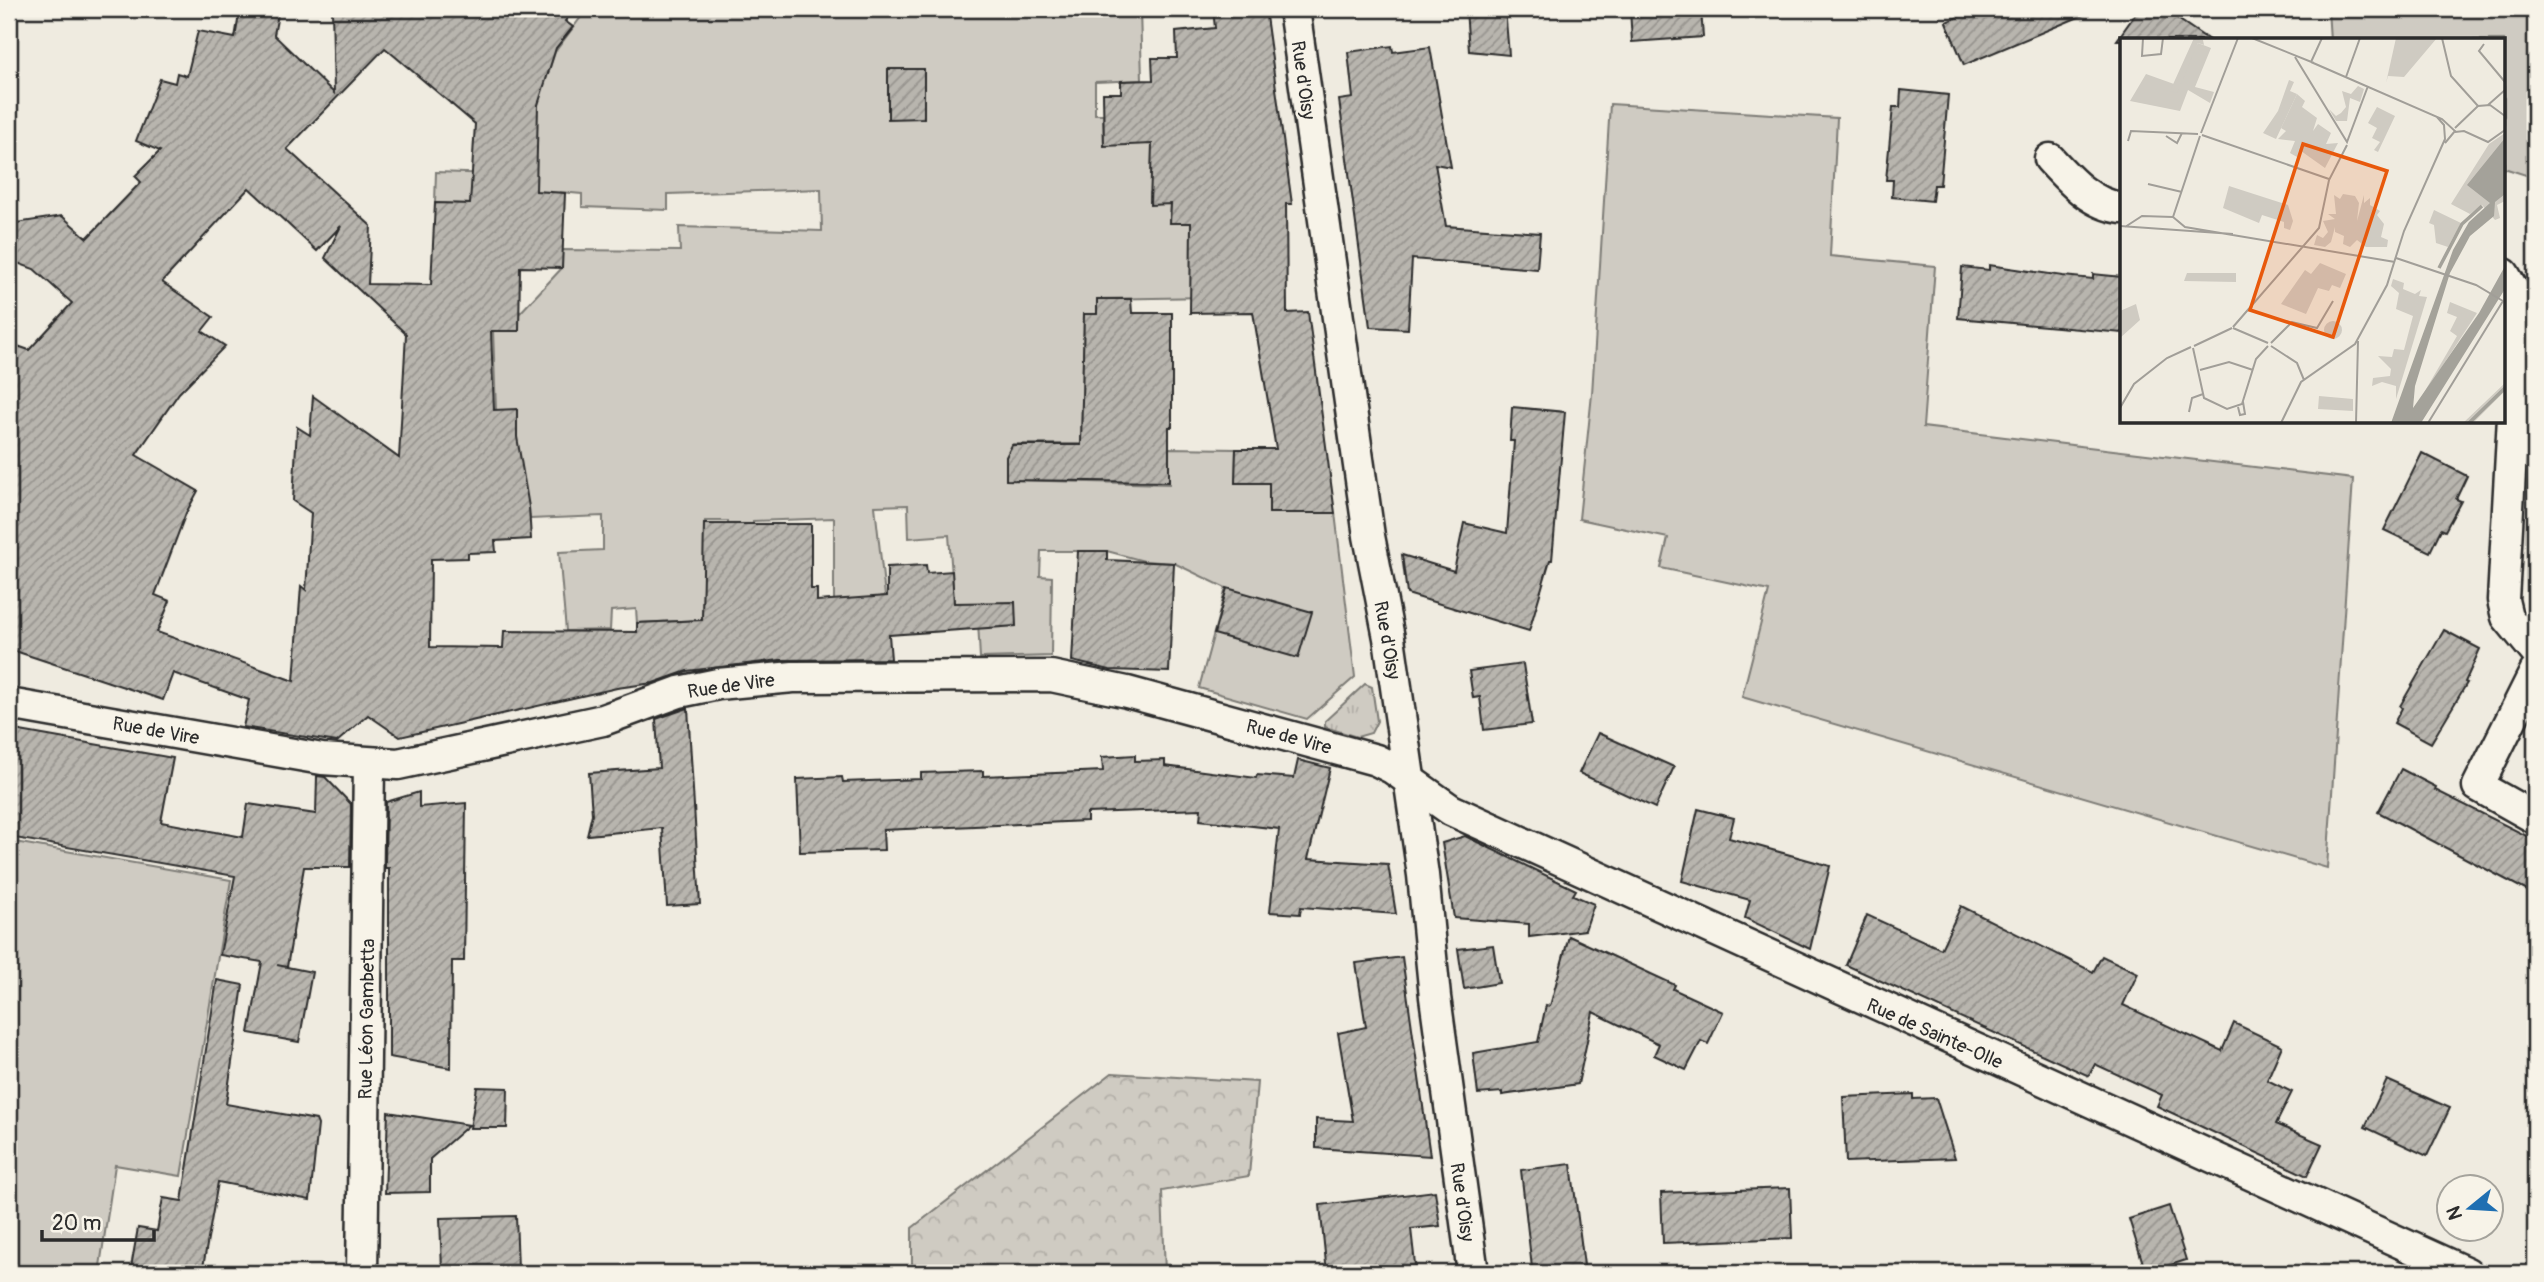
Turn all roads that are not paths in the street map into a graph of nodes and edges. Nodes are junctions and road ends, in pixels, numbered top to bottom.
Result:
1 (1294, 9) edge
2 (2050, 159) dead end
3 (2120, 208) edge
4 (2506, 277) edge
5 (2535, 651) edge
6 (2535, 672) edge
7 (9, 704) edge
8 (369, 765) junction
9 (1408, 780) junction
10 (2535, 818) edge
11 (362, 1273) edge
12 (1473, 1273) edge
13 (2467, 1273) edge

1 - 9 street, Rue d'Oisy
2 - 3 street
4 - 5 street
6 - 10 street
7 - 8 street, Rue de Vire
8 - 9 street, Rue de Vire
8 - 11 street, Rue Léon Gambetta
9 - 12 street, Rue d'Oisy
9 - 13 street, Rue de Sainte-Olle

